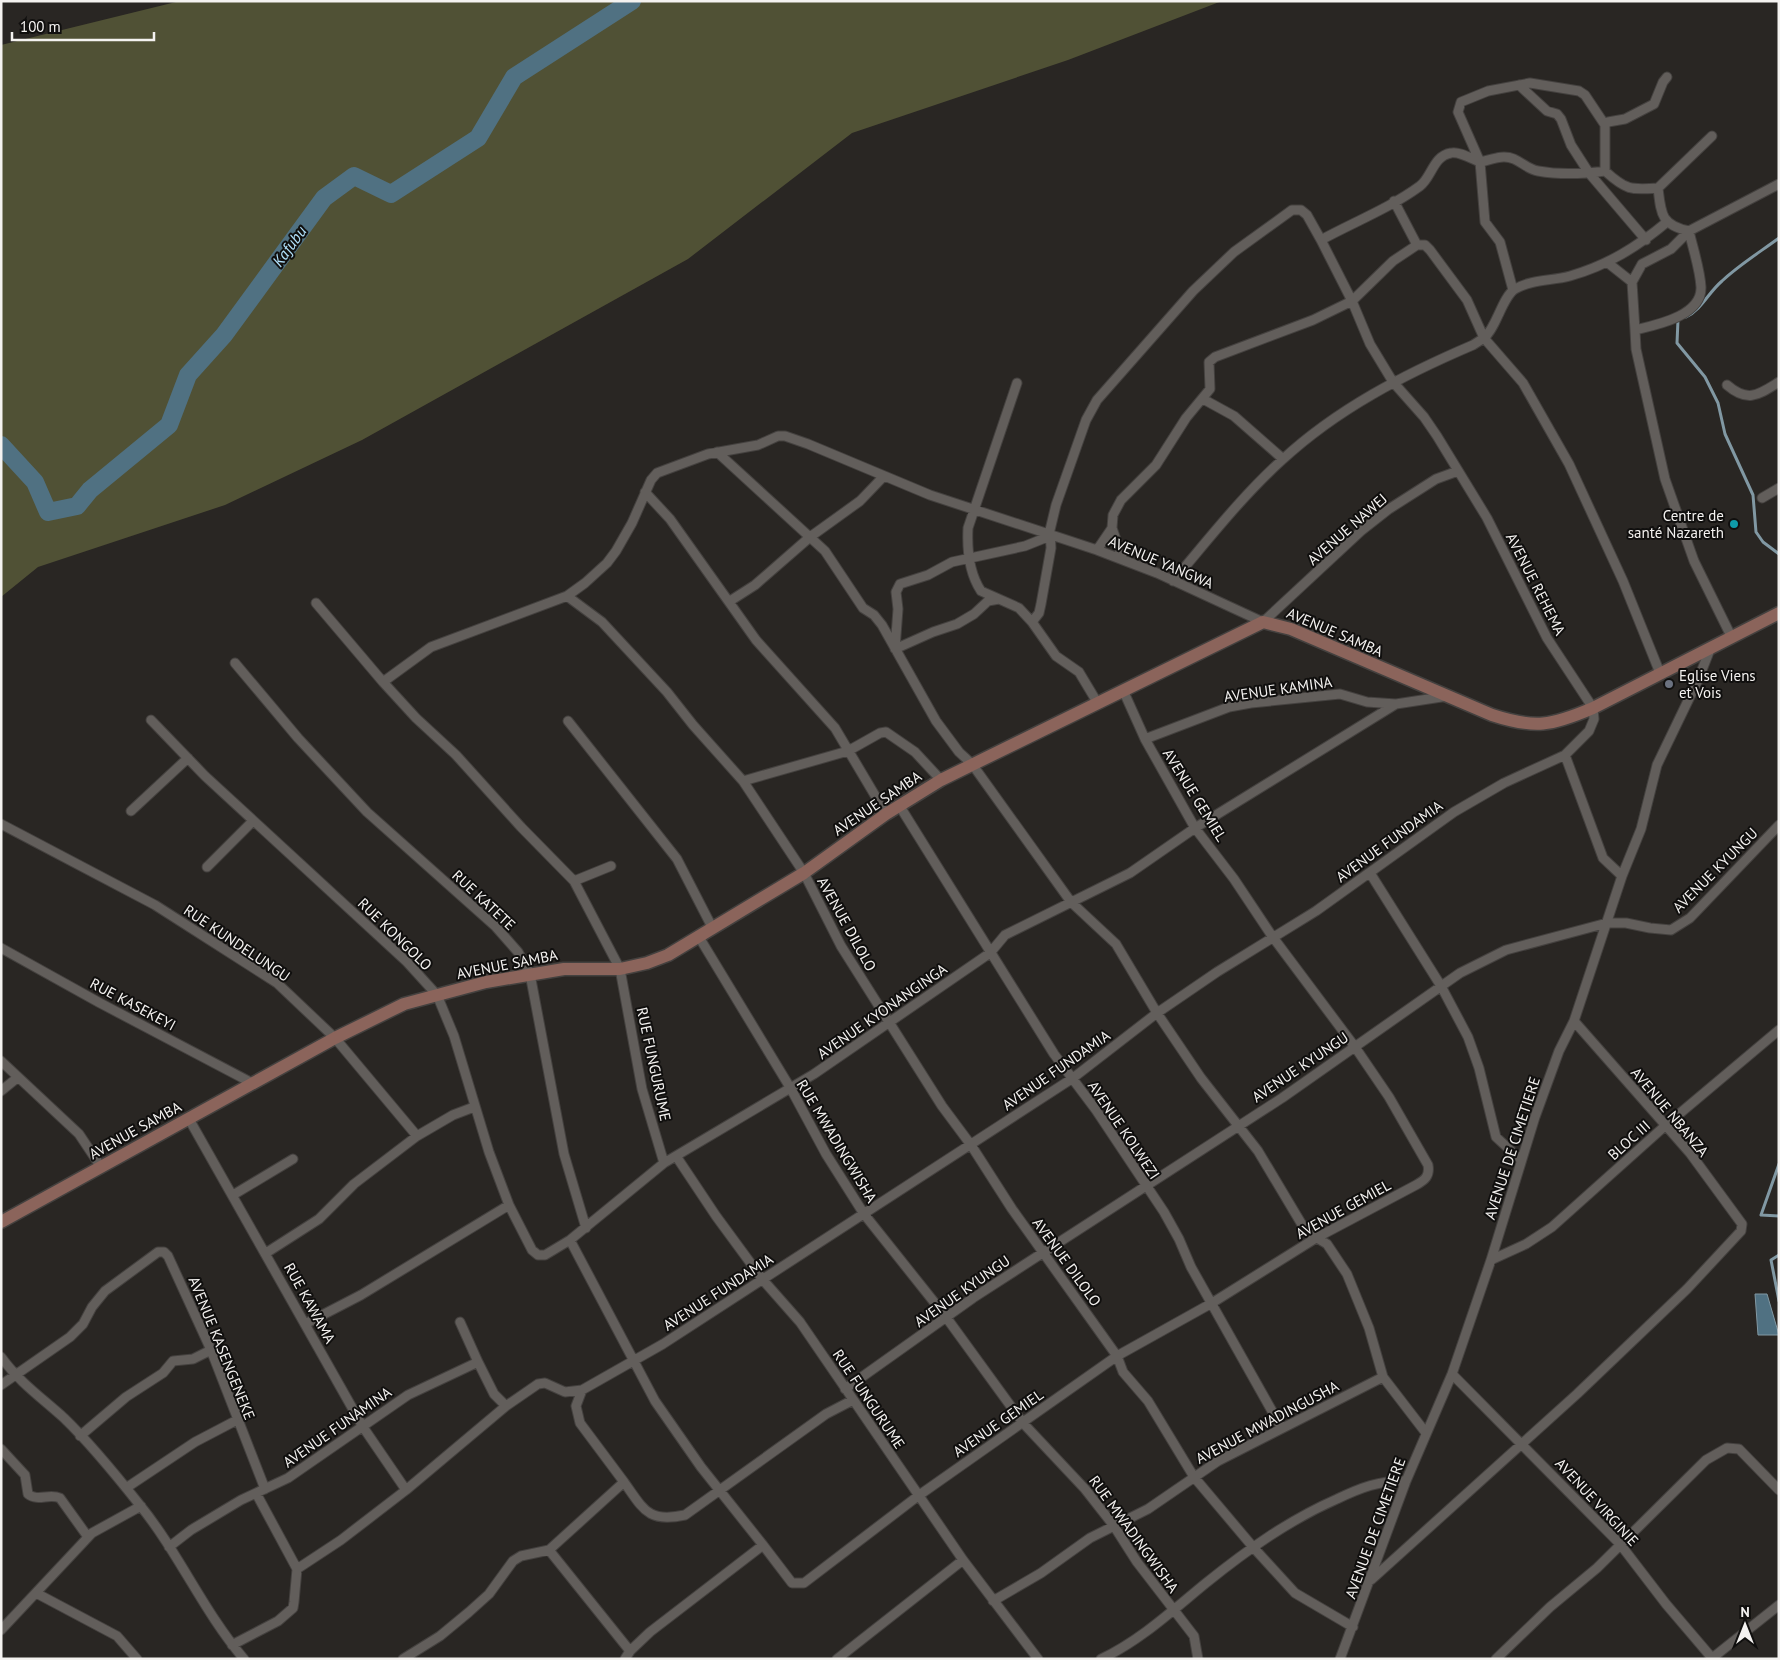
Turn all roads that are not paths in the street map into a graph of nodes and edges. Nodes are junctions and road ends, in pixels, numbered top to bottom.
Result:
1 (1667, 77) dead end
2 (1519, 85) junction
3 (1605, 125) junction
4 (1712, 136) dead end
5 (1480, 162) junction
6 (1605, 170) junction
7 (1589, 173) junction
8 (1779, 184) edge
9 (1658, 188) junction
10 (1394, 201) junction
11 (1667, 222) junction
12 (1689, 231) junction
13 (1321, 240) junction
14 (1646, 240) junction
15 (1417, 244) junction
16 (1608, 263) junction
17 (1632, 282) junction
18 (1513, 290) junction
19 (1352, 301) junction
20 (1635, 330) junction
21 (1484, 338) junction
22 (1393, 382) junction
23 (1779, 382) edge
24 (1017, 383) dead end
25 (1727, 385) dead end
26 (1203, 399) junction
27 (717, 452) junction
28 (1283, 459) junction
29 (1458, 471) junction
30 (884, 476) junction
31 (1779, 488) edge
32 (645, 492) junction
33 (1762, 498) dead end
34 (973, 509) junction
35 (1112, 528) junction
36 (1050, 536) junction
37 (810, 537) junction
38 (1097, 550) junction
39 (969, 558) junction
40 (1123, 560) junction
41 (1173, 581) junction
42 (567, 596) junction
43 (1000, 599) junction
44 (730, 601) junction
45 (316, 603) dead end
46 (1779, 613) edge
47 (1032, 622) junction
48 (1263, 622) junction
49 (1732, 636) junction
50 (1711, 648) junction
51 (895, 649) junction
52 (235, 663) dead end
53 (1660, 673) junction
54 (382, 682) junction
55 (1123, 690) junction
56 (1448, 696) junction
57 (1098, 702) junction
58 (1396, 704) junction
59 (1593, 708) junction
60 (151, 720) dead end
61 (568, 722) dead end
62 (1145, 739) junction
63 (848, 751) junction
64 (1566, 755) junction
65 (188, 758) junction
66 (972, 764) junction
67 (941, 780) junction
68 (743, 782) junction
69 (899, 805) junction
70 (131, 810) dead end
71 (886, 814) junction
72 (253, 822) junction
73 (1, 824) edge
74 (1779, 825) edge
75 (1195, 828) junction
76 (611, 866) dead end
77 (207, 867) dead end
78 (804, 873) junction
79 (1370, 873) junction
80 (1622, 876) junction
81 (574, 881) junction
82 (1071, 902) junction
83 (1607, 923) junction
84 (714, 929) junction
85 (1272, 936) junction
86 (699, 937) junction
87 (1, 948) edge
88 (990, 953) junction
89 (620, 969) junction
90 (530, 974) junction
91 (1441, 986) junction
92 (437, 996) junction
93 (1157, 1013) junction
94 (888, 1021) junction
95 (1574, 1021) junction
96 (1779, 1030) edge
97 (335, 1038) junction
98 (1355, 1047) junction
99 (1, 1061) edge
100 (17, 1078) junction
101 (1074, 1078) junction
102 (254, 1084) junction
103 (1, 1090) edge
104 (791, 1090) junction
105 (474, 1106) junction
106 (189, 1119) junction
107 (1240, 1124) junction
108 (1666, 1125) junction
109 (417, 1136) junction
110 (972, 1145) junction
111 (676, 1156) junction
112 (294, 1159) dead end
113 (1521, 1160) junction
114 (664, 1163) junction
115 (101, 1167) junction
116 (1145, 1187) junction
117 (233, 1195) junction
118 (509, 1205) junction
119 (864, 1214) junction
120 (1, 1222) edge
121 (586, 1228) junction
122 (1316, 1238) junction
123 (570, 1240) junction
124 (1044, 1252) junction
125 (266, 1253) junction
126 (538, 1255) joint
127 (1491, 1260) junction
128 (763, 1280) junction
129 (1212, 1302) junction
130 (946, 1317) junction
131 (460, 1322) dead end
132 (305, 1324) junction
133 (211, 1350) junction
134 (1117, 1356) junction
135 (1, 1357) edge
136 (634, 1361) junction
137 (478, 1362) junction
138 (1452, 1374) junction
139 (16, 1377) junction
140 (1383, 1377) junction
141 (1, 1386) edge
142 (845, 1389) junction
143 (582, 1390) junction
144 (852, 1400) junction
145 (506, 1406) junction
146 (237, 1420) junction
147 (1023, 1423) junction
148 (363, 1427) junction
149 (1281, 1427) junction
150 (1426, 1433) junction
151 (80, 1436) junction
152 (1523, 1444) junction
153 (1, 1449) edge
154 (1194, 1477) junction
155 (1406, 1481) junction
156 (624, 1482) junction
157 (126, 1488) junction
158 (265, 1489) junction
159 (721, 1489) junction
160 (1779, 1490) edge
161 (404, 1493) junction
162 (256, 1494) junction
163 (918, 1496) junction
164 (141, 1506) junction
165 (1114, 1526) junction
166 (88, 1537) junction
167 (1620, 1544) junction
168 (763, 1545) junction
169 (169, 1547) junction
170 (1253, 1547) junction
171 (549, 1550) junction
172 (963, 1560) junction
173 (297, 1569) junction
174 (1370, 1581) junction
175 (36, 1592) junction
176 (993, 1601) junction
177 (1779, 1606) edge
178 (1173, 1610) junction
179 (1353, 1627) junction
180 (1, 1630) edge
181 (232, 1645) junction
182 (627, 1655) edge
183 (1717, 1657) edge
184 (136, 1659) edge
185 (244, 1659) edge
186 (403, 1659) edge
187 (838, 1659) edge
188 (1038, 1659) edge
189 (1101, 1659) edge
190 (1198, 1659) edge
191 (1340, 1659) edge
192 (1496, 1659) edge

1 - 3 street
2 - 3 street
2 - 5 street
2 - 7 street
3 - 6 street
4 - 9 street
5 - 7 street
5 - 10 street
5 - 18 street
6 - 7 street
6 - 9 street
7 - 14 street
8 - 12 street
9 - 11 street
10 - 13 street
10 - 15 street
11 - 12 street
11 - 14 street
12 - 17 street
12 - 20 street
13 - 19 street, AVENUE REHEMA
13 - 36 street, AVENUE REHEMA
14 - 16 street
15 - 19 street, AVENUE YANGWA
15 - 21 street
16 - 17 street
16 - 18 street
17 - 20 street
18 - 21 street
19 - 22 street, AVENUE REHEMA
19 - 26 street, AVENUE YANGWA
20 - 49 street
21 - 22 street
21 - 53 street
22 - 28 street
22 - 29 street, AVENUE REHEMA
23 - 25 street
24 - 34 street
26 - 28 street
26 - 35 street, AVENUE YANGWA
27 - 30 street
27 - 32 street
27 - 37 street
28 - 41 street
29 - 48 street, AVENUE NAWEJ
29 - 59 street, AVENUE REHEMA
30 - 34 street
30 - 37 street
31 - 33 street
32 - 42 street
32 - 44 street
34 - 36 street
34 - 39 street
35 - 38 street, AVENUE YANGWA
35 - 40 street
36 - 38 street
36 - 39 street
36 - 47 street
37 - 44 street
37 - 51 street
38 - 40 street, AVENUE YANGWA
39 - 43 street
39 - 51 street
40 - 41 street, AVENUE YANGWA
41 - 48 street, AVENUE YANGWA
42 - 54 street
42 - 68 street, AVENUE DILOLO
43 - 47 street
43 - 51 street
44 - 63 street
45 - 54 street
46 - 49 street, AVENUE SAMBA
47 - 57 street
48 - 55 street, AVENUE SAMBA
48 - 56 street, AVENUE SAMBA
49 - 50 street, AVENUE SAMBA
50 - 53 street, AVENUE SAMBA
50 - 80 street, AVENUE DE CIMETIERE
51 - 66 street
52 - 90 street, RUE KATETE
53 - 59 street, AVENUE SAMBA
54 - 81 street
55 - 57 street, AVENUE SAMBA
55 - 62 street, AVENUE GEMIEL
56 - 58 street, AVENUE KAMINA
56 - 59 street, AVENUE SAMBA
57 - 66 street, AVENUE SAMBA
58 - 62 street, AVENUE KAMINA
58 - 75 street, AVENUE KYONANGINGA
59 - 64 street, AVENUE FUNDAMIA
60 - 65 street, RUE KONGOLO
61 - 84 street
62 - 75 street, AVENUE GEMIEL
63 - 67 street
63 - 68 street
63 - 71 street
64 - 79 street, AVENUE FUNDAMIA
64 - 80 street
65 - 70 street
65 - 72 street, RUE KONGOLO
66 - 67 street, AVENUE SAMBA
66 - 82 street
67 - 69 street, AVENUE SAMBA
68 - 78 street, AVENUE DILOLO
69 - 71 street, AVENUE SAMBA
69 - 88 street, AVENUE KOLWEZI
71 - 78 street, AVENUE SAMBA
72 - 77 street
72 - 92 street, RUE KONGOLO
73 - 97 street, RUE KUNDELUNGU
74 - 83 street, AVENUE KYUNGU
75 - 82 street, AVENUE KYONANGINGA
75 - 85 street, AVENUE GEMIEL
76 - 81 street
78 - 84 street, AVENUE SAMBA
78 - 94 street, AVENUE DILOLO
79 - 85 street, AVENUE FUNDAMIA
79 - 91 street
80 - 83 street, AVENUE DE CIMETIERE
81 - 89 street, RUE FUNGURUME
82 - 88 street, AVENUE KYONANGINGA
82 - 93 street
83 - 91 street, AVENUE KYUNGU
83 - 95 street, AVENUE DE CIMETIERE
84 - 86 street, AVENUE SAMBA
85 - 93 street, AVENUE FUNDAMIA
85 - 98 street, AVENUE GEMIEL
86 - 89 street, AVENUE SAMBA
86 - 104 street, RUE MWADINGWISHA
87 - 102 street, RUE KASEKEYI
88 - 94 street, AVENUE KYONANGINGA
88 - 101 street, AVENUE KOLWEZI
89 - 90 street, AVENUE SAMBA
89 - 114 street, RUE FUNGURUME
90 - 92 street, AVENUE SAMBA
90 - 121 street, RUE KATETE
91 - 98 street, AVENUE KYUNGU
91 - 113 street
92 - 97 street, AVENUE SAMBA
92 - 105 street, RUE KONGOLO
93 - 101 street, AVENUE FUNDAMIA
93 - 107 street
94 - 104 street, AVENUE KYONANGINGA
94 - 110 street, AVENUE DILOLO
95 - 108 street, AVENUE NBANZA
95 - 113 street, AVENUE DE CIMETIERE
96 - 108 street, BLOC III
97 - 102 street, AVENUE SAMBA
97 - 109 street, RUE KUNDELUNGU
98 - 107 street, AVENUE KYUNGU
98 - 122 street, AVENUE GEMIEL
99 - 100 street
100 - 103 street
100 - 115 street
101 - 110 street, AVENUE FUNDAMIA
101 - 116 street, AVENUE KOLWEZI
102 - 106 street, AVENUE SAMBA
104 - 111 street, AVENUE KYONANGINGA
104 - 119 street, RUE MWADINGWISHA
105 - 109 street
105 - 118 street, RUE KONGOLO
106 - 115 street, AVENUE SAMBA
106 - 117 street, RUE KAWAMA
107 - 116 street, AVENUE KYUNGU
107 - 122 street
108 - 127 street, BLOC III
108 - 152 street, AVENUE NBANZA
109 - 125 street
110 - 119 street, AVENUE FUNDAMIA
110 - 124 street, AVENUE DILOLO
111 - 114 street, AVENUE KYONANGINGA
111 - 128 street, RUE FUNGURUME
112 - 117 street
113 - 127 street, AVENUE DE CIMETIERE
114 - 121 street, AVENUE KYONANGINGA
115 - 120 street, AVENUE SAMBA
116 - 124 street, AVENUE KYUNGU
116 - 129 street, AVENUE KOLWEZI
117 - 125 street, RUE KAWAMA
118 - 126 street, RUE KONGOLO
118 - 132 street
119 - 128 street, AVENUE FUNDAMIA
119 - 130 street, RUE MWADINGWISHA
121 - 123 street, AVENUE KYONANGINGA
122 - 129 street, AVENUE GEMIEL
122 - 140 street
123 - 126 street, AVENUE KYONANGINGA
123 - 136 street
124 - 130 street, AVENUE KYUNGU
124 - 134 street, AVENUE DILOLO
125 - 132 street, RUE KAWAMA
127 - 138 street, AVENUE DE CIMETIERE
128 - 136 street, AVENUE FUNDAMIA
128 - 142 street, RUE FUNGURUME
129 - 134 street, AVENUE GEMIEL
129 - 149 street, AVENUE KOLWEZI
130 - 142 street, AVENUE KYUNGU
130 - 147 street, RUE MWADINGWISHA
131 - 137 street
132 - 148 street, RUE KAWAMA
133 - 139 street, AVENUE KASENGENEKE
133 - 146 street, AVENUE KASENGENEKE
133 - 151 street
134 - 147 street, AVENUE GEMIEL
134 - 154 street, AVENUE DILOLO
135 - 139 street
136 - 143 street, AVENUE FUNDAMIA
136 - 159 street
137 - 145 street
137 - 148 street, AVENUE FUNAMINA
138 - 150 street, AVENUE DE CIMETIERE
138 - 152 street, AVENUE VIRGINIE
139 - 141 street, AVENUE KASENGENEKE
139 - 151 street
140 - 149 street, AVENUE MWADINGUSHA
140 - 150 street
142 - 144 street, RUE FUNGURUME
143 - 145 street
143 - 156 street
144 - 159 street
144 - 163 street, RUE FUNGURUME
145 - 161 street
146 - 157 street
146 - 158 street, AVENUE KASENGENEKE
147 - 163 street, AVENUE GEMIEL
147 - 165 street, RUE MWADINGWISHA
148 - 158 street, AVENUE FUNAMINA
148 - 161 street, RUE KAWAMA
149 - 154 street, AVENUE MWADINGUSHA
150 - 155 street, AVENUE DE CIMETIERE
151 - 157 street
152 - 167 street, AVENUE VIRGINIE
152 - 174 street
153 - 166 street
154 - 165 street, AVENUE MWADINGUSHA
154 - 170 street, AVENUE DILOLO
155 - 170 street
155 - 174 street, AVENUE DE CIMETIERE
156 - 159 street
156 - 171 street
157 - 164 street
158 - 162 street, AVENUE FUNAMINA
159 - 168 street
160 - 167 street
161 - 173 street
162 - 169 street, AVENUE FUNAMINA
162 - 173 street
163 - 168 street, AVENUE GEMIEL
163 - 172 street, RUE FUNGURUME
164 - 166 street
164 - 169 street
165 - 176 street, AVENUE MWADINGUSHA
165 - 178 street, RUE MWADINGWISHA
166 - 175 street
167 - 183 street, AVENUE VIRGINIE
167 - 192 street
168 - 182 street
169 - 181 street
170 - 178 street
170 - 179 street, AVENUE DILOLO
171 - 182 street
171 - 186 street
172 - 176 street, RUE FUNGURUME
172 - 187 street
173 - 181 street
174 - 179 street, AVENUE DE CIMETIERE
175 - 180 street
175 - 184 street
176 - 188 street, RUE FUNGURUME
177 - 183 street
178 - 189 street
178 - 190 street, RUE MWADINGWISHA
179 - 191 street, AVENUE DE CIMETIERE
181 - 185 street

